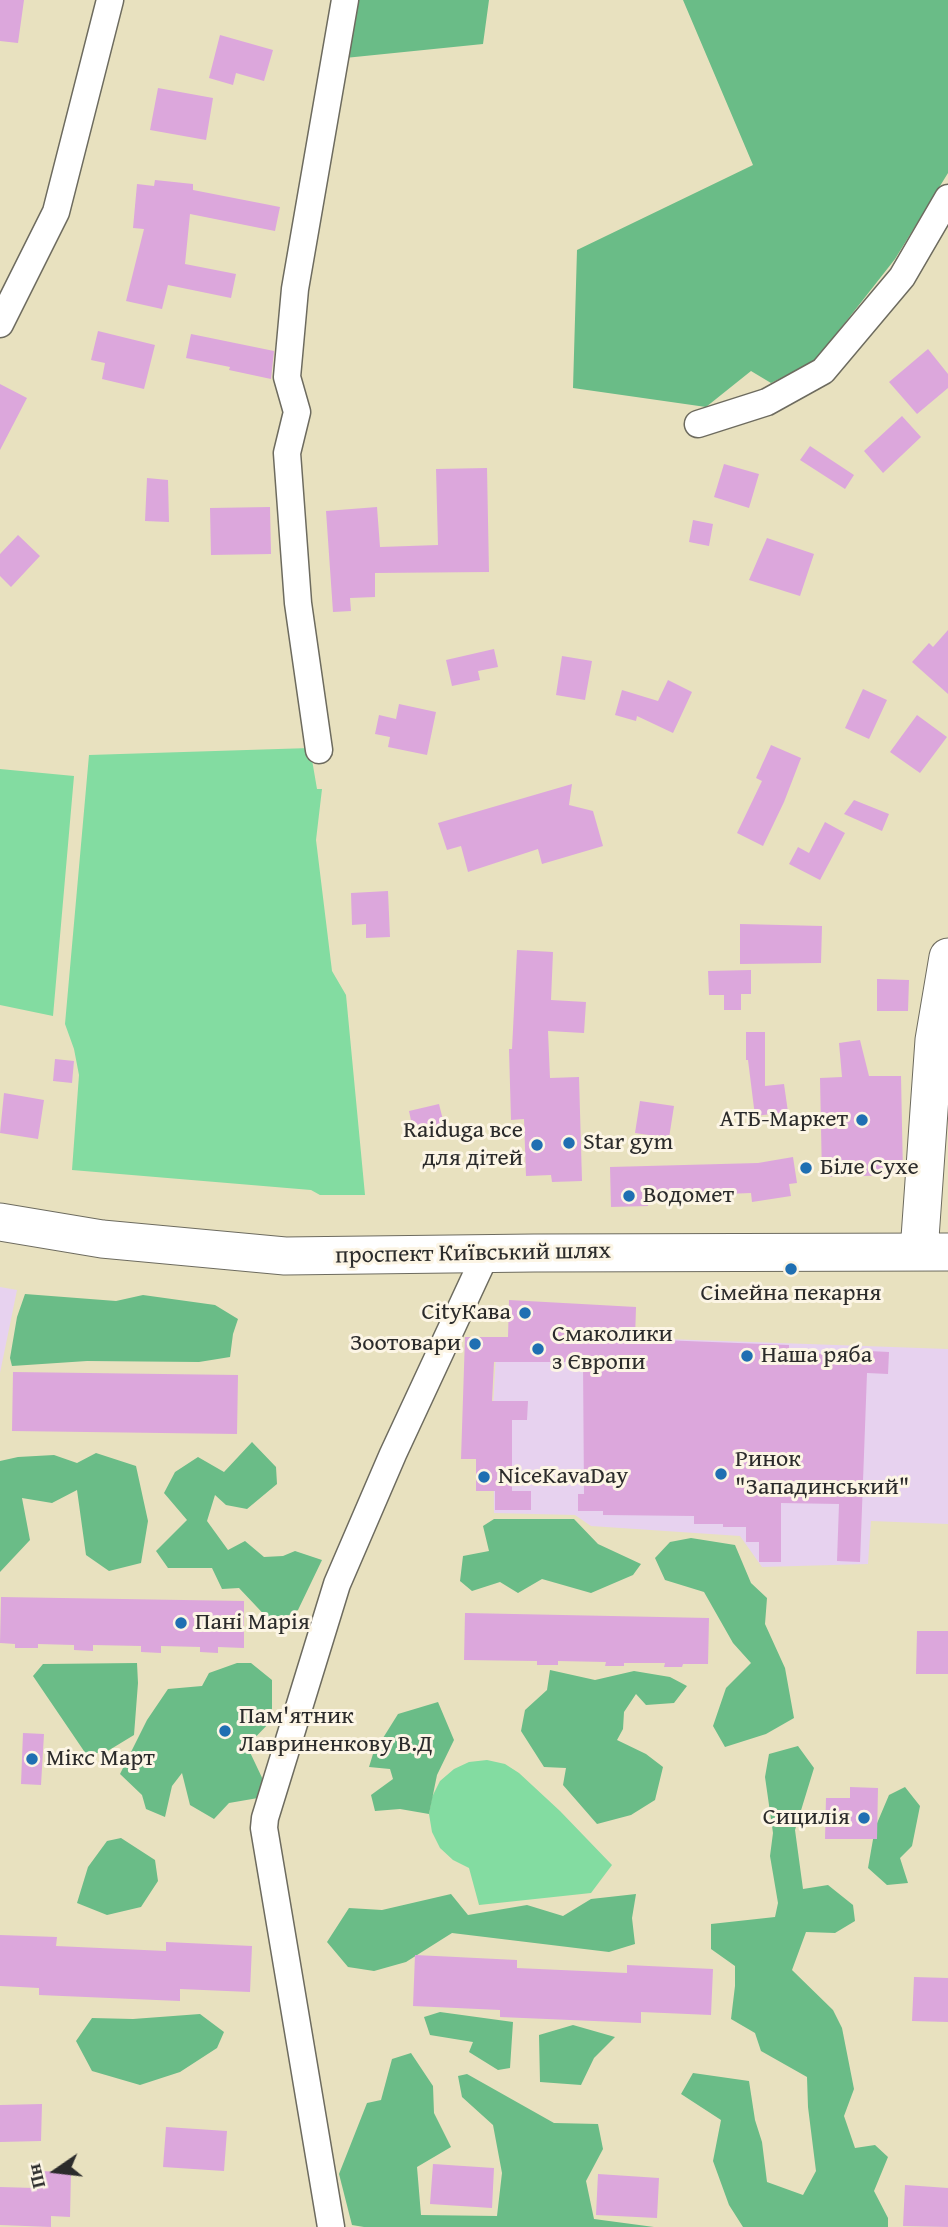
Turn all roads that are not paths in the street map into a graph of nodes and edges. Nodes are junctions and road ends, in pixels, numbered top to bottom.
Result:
1 (110, 0) edge
2 (345, 0) edge
3 (948, 198) edge
4 (0, 324) edge
5 (698, 424) dead end
6 (319, 750) dead end
7 (948, 957) edge
8 (0, 1222) edge
9 (933, 1252) edge
10 (486, 1254) junction
11 (331, 2227) edge

1 - 4 street
2 - 6 street
3 - 5 street
7 - 9 main road
8 - 10 main road, проспект Київський шлях
9 - 10 main road, проспект Київський шлях
10 - 11 street

